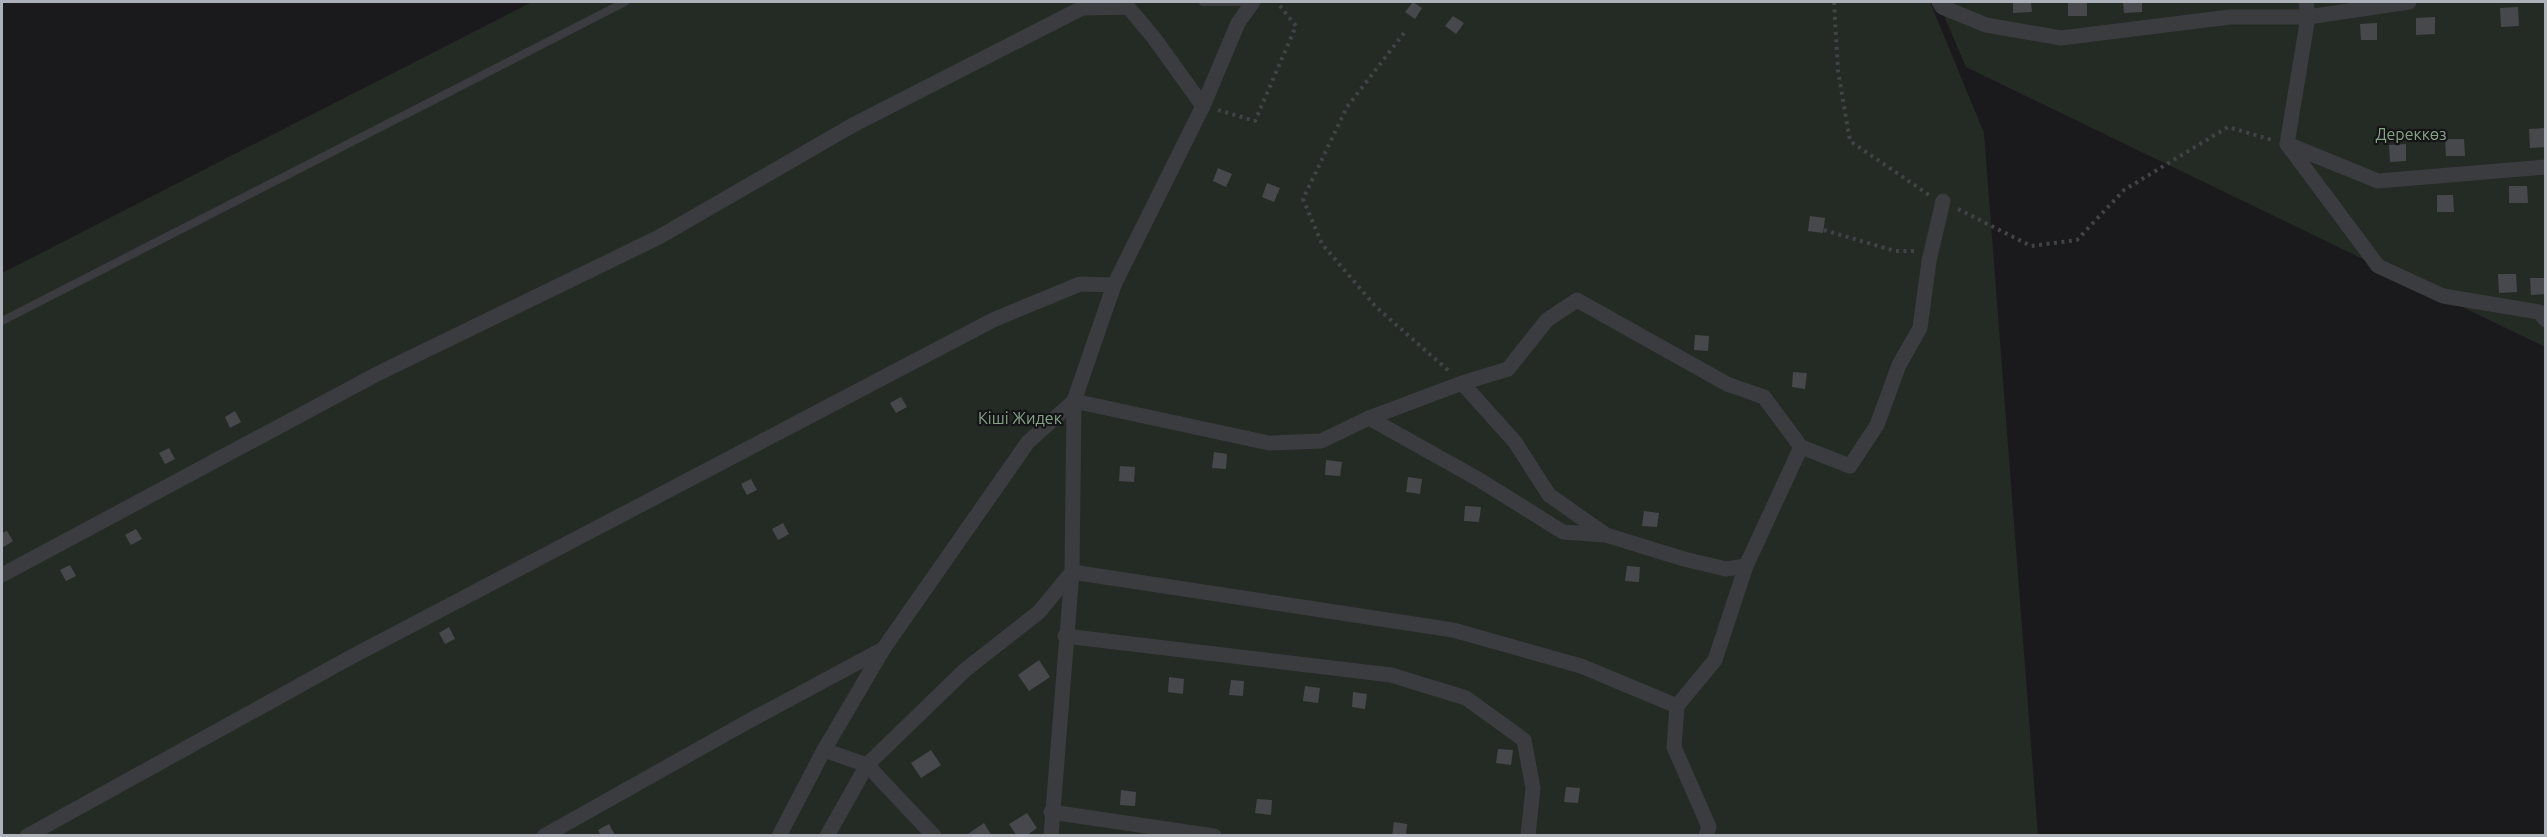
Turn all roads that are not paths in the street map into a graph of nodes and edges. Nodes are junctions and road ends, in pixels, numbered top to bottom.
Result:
1 (625, 2) edge
2 (1203, 2) edge
3 (1253, 2) edge
4 (1940, 2) edge
5 (2409, 2) edge
6 (2307, 9) edge
7 (1203, 106) junction
8 (2287, 144) junction
9 (2546, 167) edge
10 (1942, 201) road end
11 (1114, 285) junction
12 (2546, 320) edge
13 (2, 321) edge
14 (1462, 383) junction
15 (1074, 401) junction
16 (1369, 418) junction
17 (1801, 447) junction
18 (1606, 535) junction
19 (1746, 566) junction
20 (1072, 572) junction
21 (2, 574) edge
22 (1065, 636) junction
23 (884, 648) junction
24 (1677, 706) junction
25 (824, 750) junction
26 (867, 765) junction
27 (1051, 812) junction
28 (27, 836) edge
29 (544, 836) edge
30 (779, 836) edge
31 (827, 836) edge
32 (934, 836) edge
33 (1051, 836) edge
34 (1214, 836) edge
35 (1528, 836) edge
36 (1706, 836) edge

1 - 13 lane
2 - 3 lane
3 - 7 street
4 - 6 street
5 - 6 street
6 - 8 street
7 - 11 street
7 - 21 street
8 - 9 street
8 - 12 street
10 - 17 street
11 - 15 street
11 - 28 street
14 - 16 street
14 - 17 street
14 - 18 street
15 - 16 street
15 - 20 street
15 - 23 street
16 - 18 street
17 - 19 street
18 - 19 street
19 - 24 street
20 - 22 street
20 - 24 street
20 - 26 street
22 - 27 street
22 - 35 street
23 - 25 street
23 - 29 street
24 - 36 street
25 - 26 street
25 - 30 street
26 - 31 street
26 - 32 street
27 - 33 street
27 - 34 street

